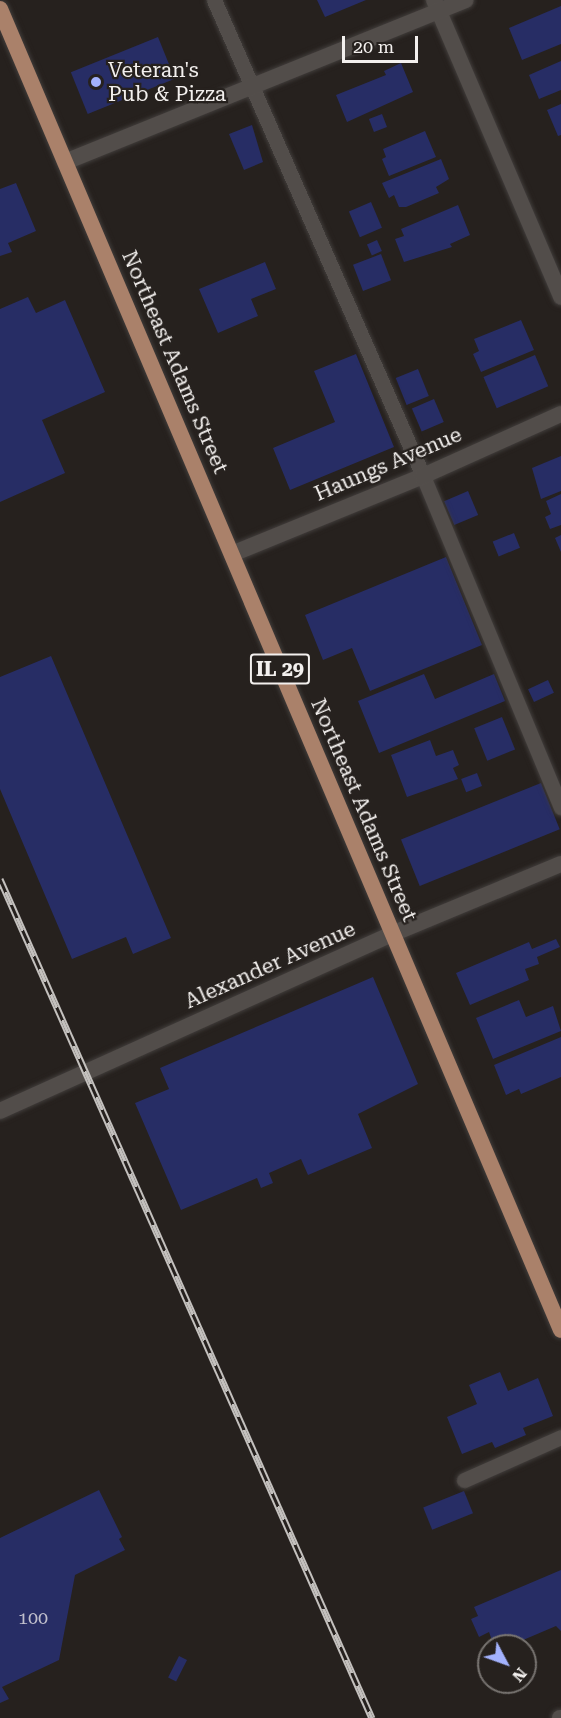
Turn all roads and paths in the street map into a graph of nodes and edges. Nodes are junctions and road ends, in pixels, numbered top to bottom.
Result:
1 (214, 0) edge
2 (466, 0) edge
3 (436, 6) edge
4 (0, 9) edge
5 (250, 87) junction
6 (65, 162) junction
7 (561, 297) edge
8 (561, 414) edge
9 (423, 476) junction
10 (232, 554) junction
11 (561, 807) edge
12 (561, 864) edge
13 (392, 934) junction
14 (0, 1111) edge
15 (554, 1297) edge
16 (561, 1330) edge
17 (561, 1437) edge
18 (464, 1480) dead end

1 - 5 lane
2 - 3 street
3 - 5 street
3 - 7 street
4 - 6 main road, Northeast Adams Street / IL 29
5 - 6 street
5 - 9 lane
6 - 10 main road, Northeast Adams Street / IL 29
8 - 9 street, Haungs Avenue
9 - 10 street, Haungs Avenue
9 - 11 lane
10 - 13 main road, Northeast Adams Street / IL 29
12 - 13 street, Alexander Avenue
13 - 14 street, Alexander Avenue
13 - 15 main road, Northeast Adams Street / IL 29
15 - 16 main road, Northeast Adams Street / IL 29
17 - 18 lane

